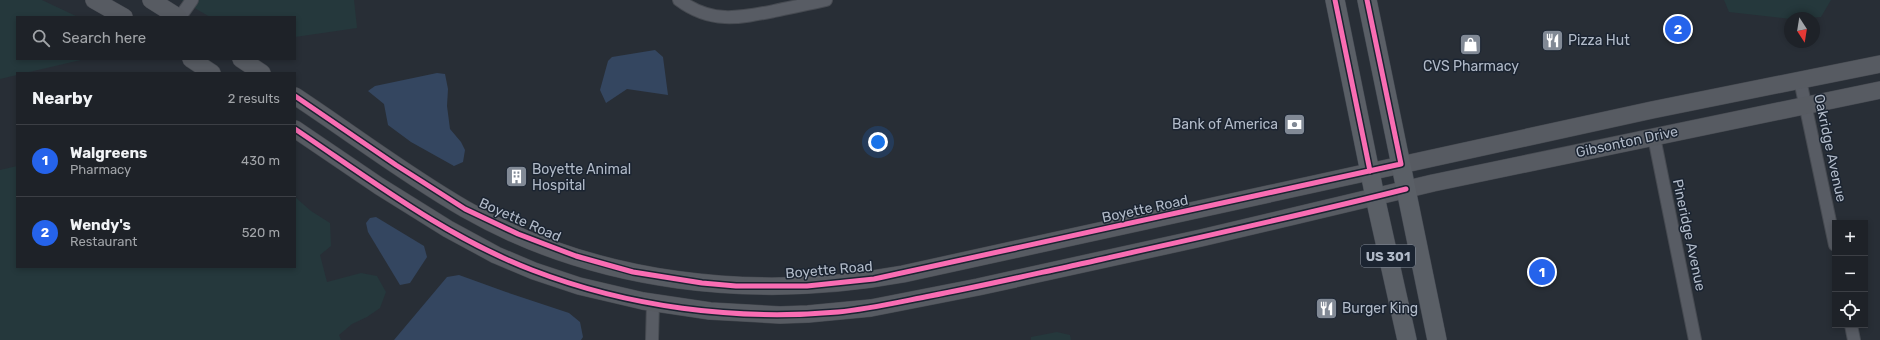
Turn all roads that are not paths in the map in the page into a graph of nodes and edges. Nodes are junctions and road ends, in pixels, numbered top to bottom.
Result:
1 (94, 0) edge
2 (152, 0) edge
3 (192, 0) edge
4 (679, 0) edge
5 (826, 0) edge
6 (1335, 0) edge
7 (1366, 0) edge
8 (122, 16) edge
9 (177, 16) edge
10 (180, 16) edge
11 (192, 60) edge
12 (242, 60) edge
13 (1880, 64) edge
14 (210, 72) edge
15 (260, 72) edge
16 (1800, 80) junction
17 (1880, 90) edge
18 (296, 97) edge
19 (1806, 105) junction
20 (296, 130) edge
21 (1654, 136) junction
22 (1401, 164) junction
23 (1370, 171) junction
24 (1406, 189) junction
25 (1375, 197) junction
26 (1832, 231) edge
27 (653, 303) junction
28 (1852, 328) edge
29 (652, 340) edge
30 (1407, 340) edge
31 (1436, 340) edge
32 (1695, 340) edge
33 (1854, 340) edge

1 - 8 main road
2 - 9 main road
3 - 10 street
4 - 5 street
6 - 23 main road, US 301
7 - 22 main road, US 301
11 - 14 main road
12 - 15 main road
13 - 16 main road, Gibsonton Drive
16 - 19 street, Oakridge Avenue
16 - 22 main road, Gibsonton Drive
17 - 19 main road, Gibsonton Drive
18 - 23 main road, Boyette Road
19 - 21 main road, Gibsonton Drive
19 - 26 street, Oakridge Avenue
20 - 27 main road
21 - 24 main road, Gibsonton Drive
21 - 32 street, Pineridge Avenue
22 - 23 main road, Boyette Road
22 - 24 main road, US 301
23 - 25 main road, US 301
24 - 25 main road, Gibsonton Drive
24 - 31 main road, US 301
25 - 27 main road
25 - 30 main road, US 301
27 - 29 street
28 - 33 street

